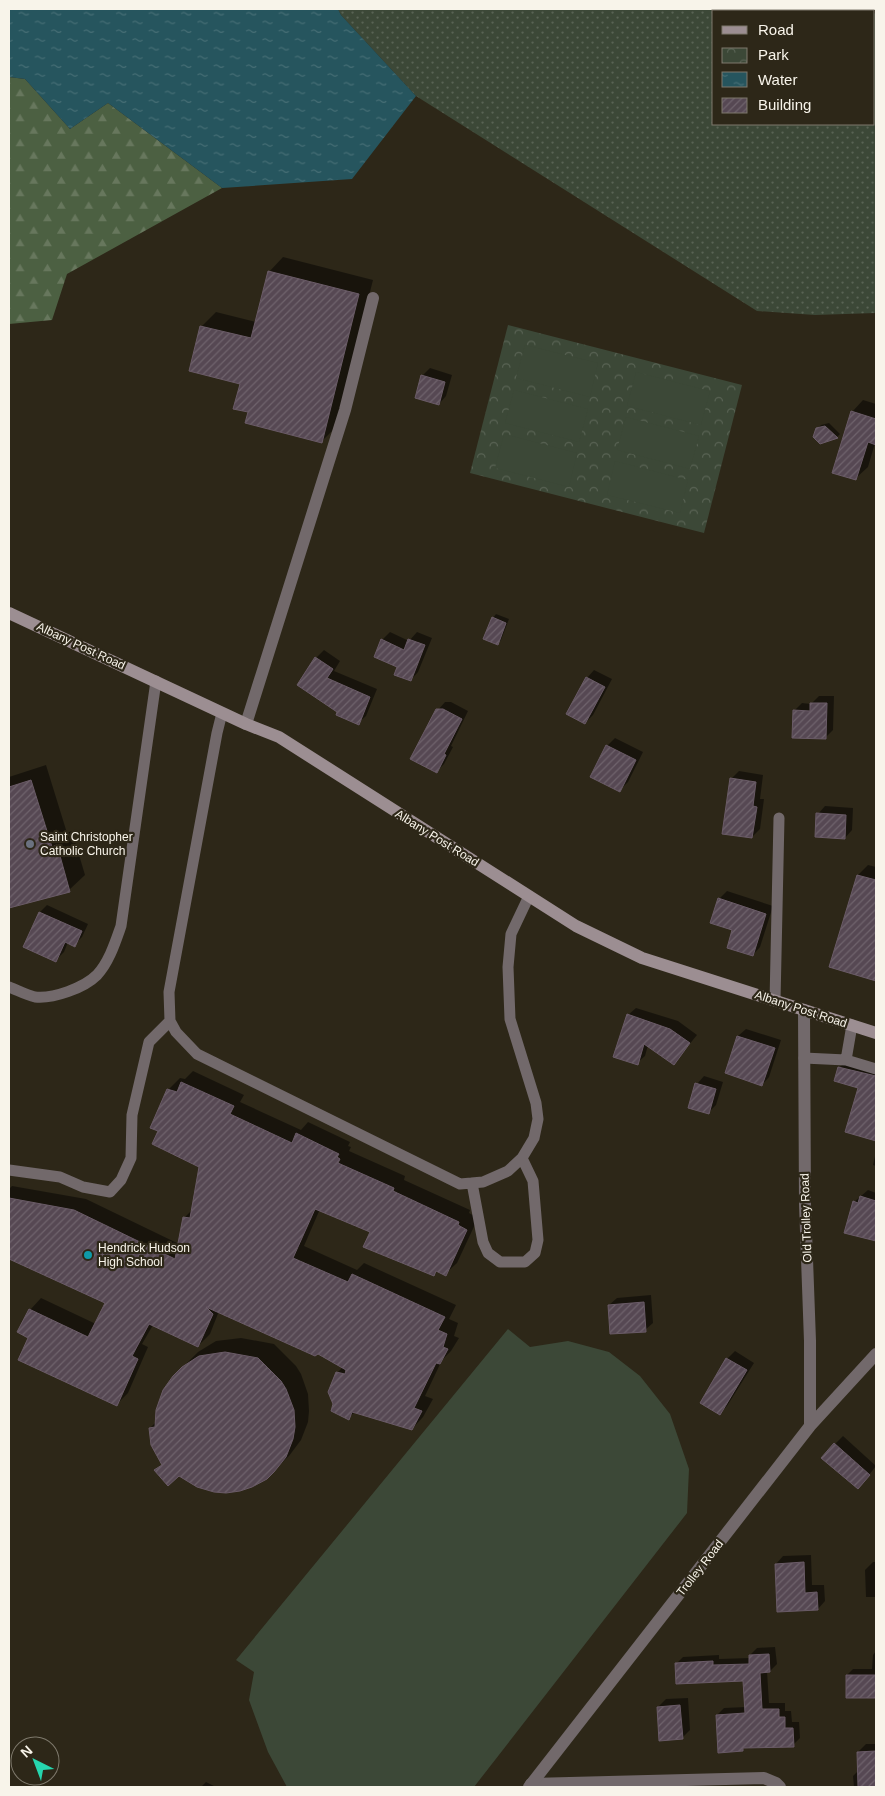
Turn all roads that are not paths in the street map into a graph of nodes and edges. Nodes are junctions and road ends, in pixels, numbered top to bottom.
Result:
1 (373, 298) dead end
2 (9, 613) edge
3 (156, 681) junction
4 (222, 713) junction
5 (246, 724) junction
6 (779, 818) dead end
7 (529, 896) junction
8 (9, 987) edge
9 (775, 1000) junction
10 (804, 1010) junction
11 (170, 1021) junction
12 (852, 1026) junction
13 (876, 1033) edge
14 (804, 1058) junction
15 (846, 1060) junction
16 (876, 1069) edge
17 (522, 1158) junction
18 (9, 1170) edge
19 (472, 1183) junction
20 (876, 1354) edge
21 (810, 1426) junction
22 (530, 1785) edge
23 (780, 1787) edge

1 - 5 street
2 - 3 main road, Albany Post Road
3 - 4 main road, Albany Post Road
3 - 8 lane
4 - 5 main road, Albany Post Road
4 - 11 lane
5 - 7 main road, Albany Post Road
6 - 9 lane
7 - 9 main road, Albany Post Road
7 - 17 lane
9 - 10 main road, Albany Post Road
10 - 12 main road, Albany Post Road
10 - 14 street, Old Trolley Road
11 - 18 lane
11 - 19 lane
12 - 13 main road, Albany Post Road
12 - 15 lane
14 - 15 lane
14 - 21 street, Old Trolley Road
15 - 16 lane
17 - 19 lane
17 - 19 lane
20 - 21 street, Trolley Road
21 - 22 street, Trolley Road
22 - 23 street

